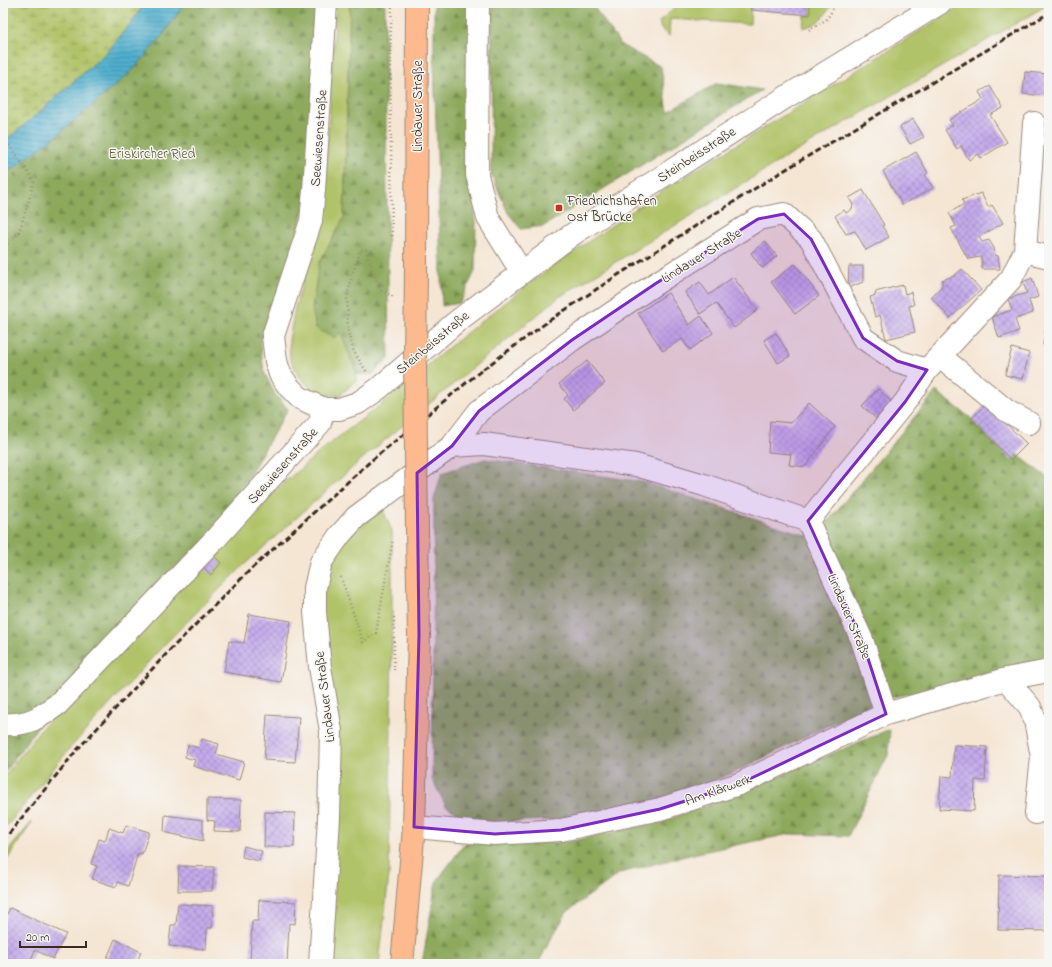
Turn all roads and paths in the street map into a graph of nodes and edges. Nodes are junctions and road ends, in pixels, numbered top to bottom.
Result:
1 (326, 3) edge
2 (392, 3) edge
3 (417, 3) edge
4 (478, 3) edge
5 (940, 3) edge
6 (836, 4) dead end
7 (809, 30) dead end
8 (1034, 123) dead end
9 (3, 135) edge
10 (392, 241) dead end
11 (3, 248) edge
12 (1025, 251) junction
13 (1049, 256) edge
14 (521, 271) junction
15 (392, 296) dead end
16 (934, 363) junction
17 (378, 389) junction
18 (324, 409) junction
19 (1028, 423) dead end
20 (452, 446) junction
21 (808, 520) junction
22 (395, 555) dead end
23 (321, 562) junction
24 (394, 610) dead end
25 (1049, 671) edge
26 (394, 672) dead end
27 (1006, 679) junction
28 (886, 714) junction
29 (3, 724) edge
30 (1036, 813) dead end
31 (414, 827) junction
32 (320, 964) edge
33 (402, 964) edge

1 - 18 street, Seewiesenstraße
2 - 10 path
3 - 31 main road, Lindauer Straße, bridge
4 - 14 street
5 - 14 street, Steinbeisstraße
6 - 7 path
8 - 12 street
9 - 11 path
12 - 13 street
12 - 16 street
14 - 17 street, Steinbeisstraße
15 - 17 path
16 - 19 street
16 - 20 street, Lindauer Straße
16 - 21 street
17 - 18 street, Steinbeisstraße
18 - 29 street, Seewiesenstraße
20 - 21 street
20 - 23 street, Lindauer Straße
21 - 28 street, Lindauer Straße
22 - 23 path
23 - 32 street, Lindauer Straße
24 - 26 path
25 - 27 street, Am Klärwerk
27 - 28 street, Am Klärwerk
27 - 30 street
28 - 31 street, Am Klärwerk
31 - 33 main road, Lindauer Straße

